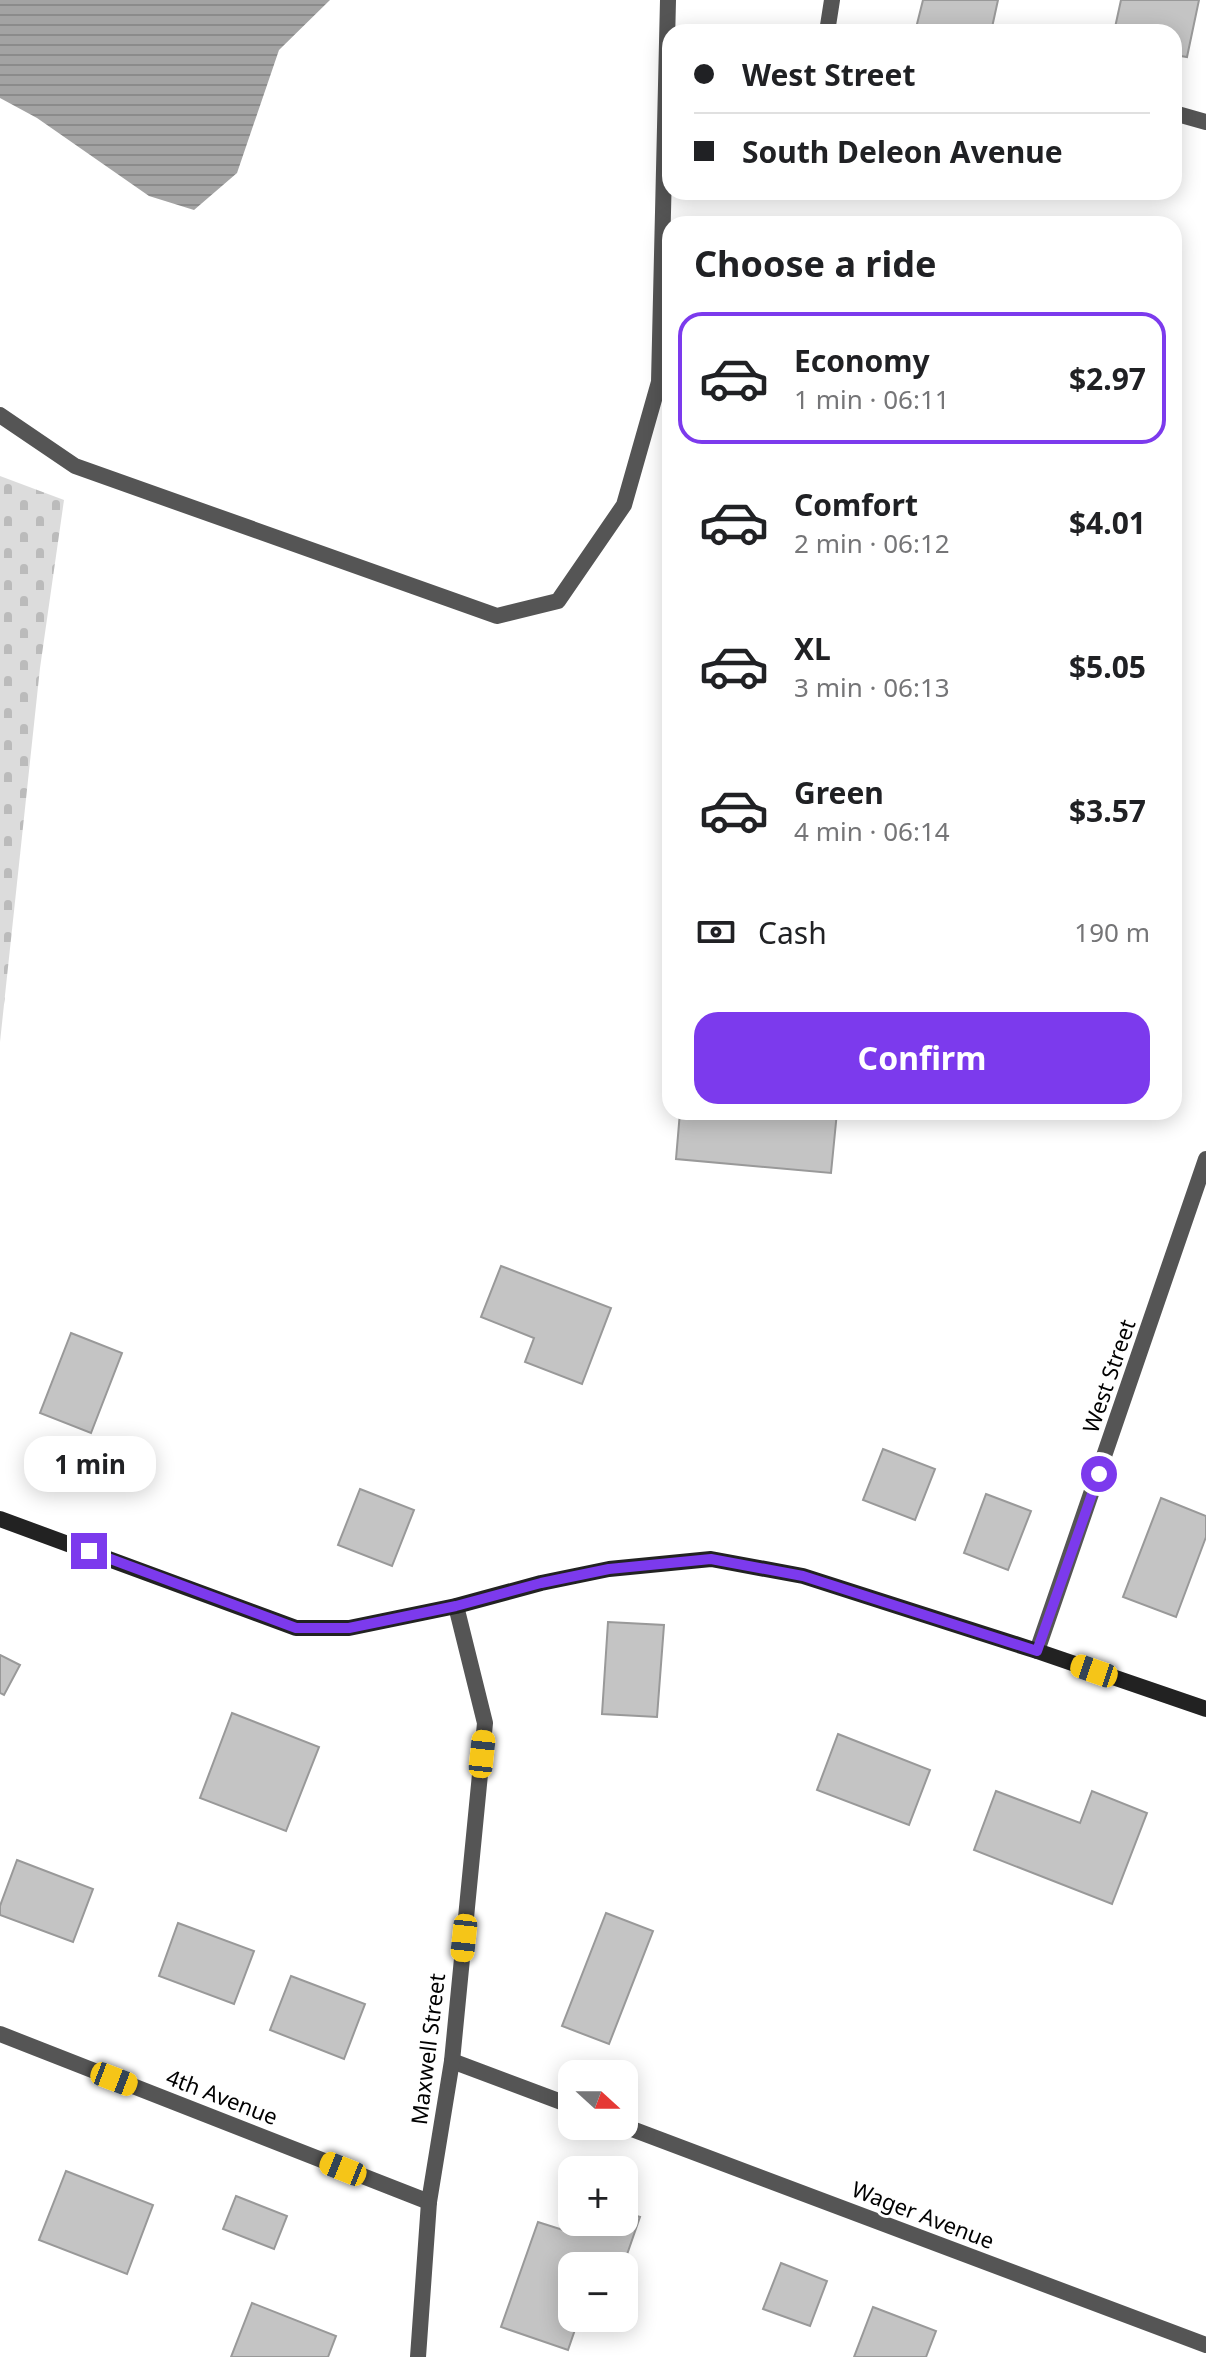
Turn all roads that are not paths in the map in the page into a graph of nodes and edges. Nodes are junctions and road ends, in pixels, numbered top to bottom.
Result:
1 (668, 0) edge
2 (832, 0) edge
3 (667, 24) edge
4 (828, 24) edge
5 (1182, 115) edge
6 (1206, 122) edge
7 (662, 255) edge
8 (0, 415) edge
9 (1206, 1159) edge
10 (0, 1519) edge
11 (456, 1606) junction
12 (1037, 1651) junction
13 (1206, 1709) edge
14 (0, 2034) edge
15 (452, 2061) junction
16 (558, 2101) edge
17 (638, 2131) edge
18 (429, 2202) junction
19 (1206, 2345) edge
20 (418, 2357) edge

1 - 3 street
2 - 4 street
5 - 6 street
7 - 8 street
9 - 12 street, West Street
10 - 11 street
11 - 12 street
11 - 15 street, Maxwell Street
12 - 13 street
14 - 18 street, 4th Avenue
15 - 16 street
15 - 18 street, Maxwell Street
17 - 19 street, Wager Avenue
18 - 20 street, Maxwell Street

